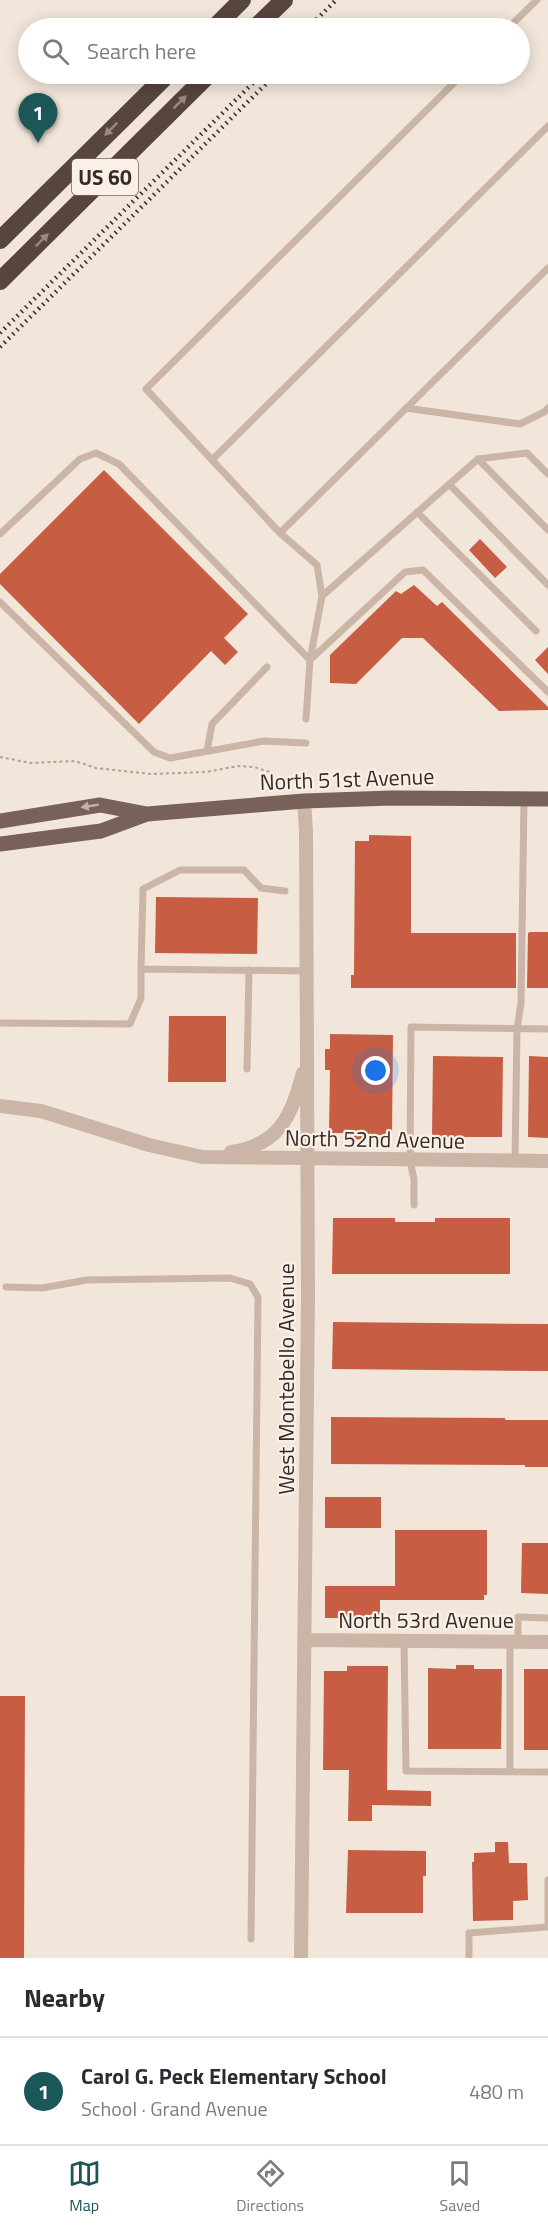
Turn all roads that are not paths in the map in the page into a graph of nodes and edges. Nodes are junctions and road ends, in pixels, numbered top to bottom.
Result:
1 (242, 0) edge
2 (284, 0) edge
3 (537, 0) edge
4 (223, 18) edge
5 (265, 18) edge
6 (518, 18) edge
7 (158, 84) edge
8 (199, 84) edge
9 (453, 84) edge
10 (548, 126) edge
11 (0, 240) edge
12 (548, 268) edge
13 (0, 281) edge
14 (406, 408) junction
15 (548, 408) edge
16 (478, 459) junction
17 (212, 460) junction
18 (548, 474) edge
19 (449, 484) junction
20 (417, 512) junction
21 (548, 530) edge
22 (280, 533) junction
23 (0, 534) edge
24 (548, 585) edge
25 (321, 596) junction
26 (0, 602) edge
27 (536, 631) dead end
28 (310, 660) junction
29 (267, 667) dead end
30 (548, 692) edge
31 (306, 719) dead end
32 (306, 743) dead end
33 (207, 751) junction
34 (524, 799) junction
35 (548, 800) edge
36 (304, 801) junction
37 (147, 814) junction
38 (0, 821) edge
39 (0, 844) edge
40 (285, 891) dead end
41 (141, 969) junction
42 (249, 970) junction
43 (307, 971) junction
44 (0, 1023) edge
45 (517, 1029) junction
46 (548, 1029) edge
47 (307, 1060) junction
48 (247, 1069) dead end
49 (0, 1106) edge
50 (202, 1157) junction
51 (308, 1159) junction
52 (410, 1161) junction
53 (515, 1161) junction
54 (548, 1161) edge
55 (414, 1205) dead end
56 (6, 1287) dead end
57 (548, 1618) edge
58 (304, 1640) junction
59 (404, 1642) junction
60 (514, 1642) junction
61 (548, 1642) edge
62 (510, 1772) junction
63 (548, 1772) edge
64 (548, 1880) edge
65 (547, 1927) edge
66 (251, 1939) dead end
67 (301, 1958) edge
68 (469, 1958) edge

1 - 4 highway
2 - 5 highway
3 - 6 lane
7 -> 11 highway, US 60
13 -> 8 highway, US 60
9 - 17 lane
10 - 17 lane
12 - 14 lane
14 - 15 lane
14 - 22 lane
16 - 18 lane
16 - 19 lane
16 - 21 lane
17 - 22 lane
19 - 20 lane
19 - 24 lane
20 - 25 lane
20 - 27 lane
22 - 25 lane
23 - 28 lane
25 - 28 lane
26 - 33 lane
28 - 30 lane
28 - 31 lane
29 - 33 lane
32 - 33 lane
34 - 35 main road, North 51st Avenue
34 - 36 main road, North 51st Avenue
34 - 45 lane
36 - 37 main road, North 51st Avenue
36 - 43 street, West Montebello Avenue
37 -> 38 main road, North 51st Avenue
37 - 39 main road, North 51st Avenue
40 - 41 lane
41 - 42 lane
41 - 44 lane
42 - 43 lane
42 - 48 lane
43 - 47 street, West Montebello Avenue
45 - 46 lane
45 - 52 lane
45 - 53 lane
47 - 50 street, North 52nd Avenue
47 - 51 street, West Montebello Avenue
49 - 50 street, North 52nd Avenue
50 - 51 street, North 52nd Avenue
51 - 52 street, North 52nd Avenue
51 - 58 street, West Montebello Avenue
52 - 53 street, North 52nd Avenue
52 - 55 lane
53 - 54 street, North 52nd Avenue
56 - 66 lane
57 - 60 lane
58 - 59 street, North 53rd Avenue
58 - 67 street, West Montebello Avenue
59 - 60 street, North 53rd Avenue
59 - 62 lane
60 - 61 street, North 53rd Avenue
60 - 62 lane
62 - 63 lane
64 - 65 lane
65 - 68 lane

